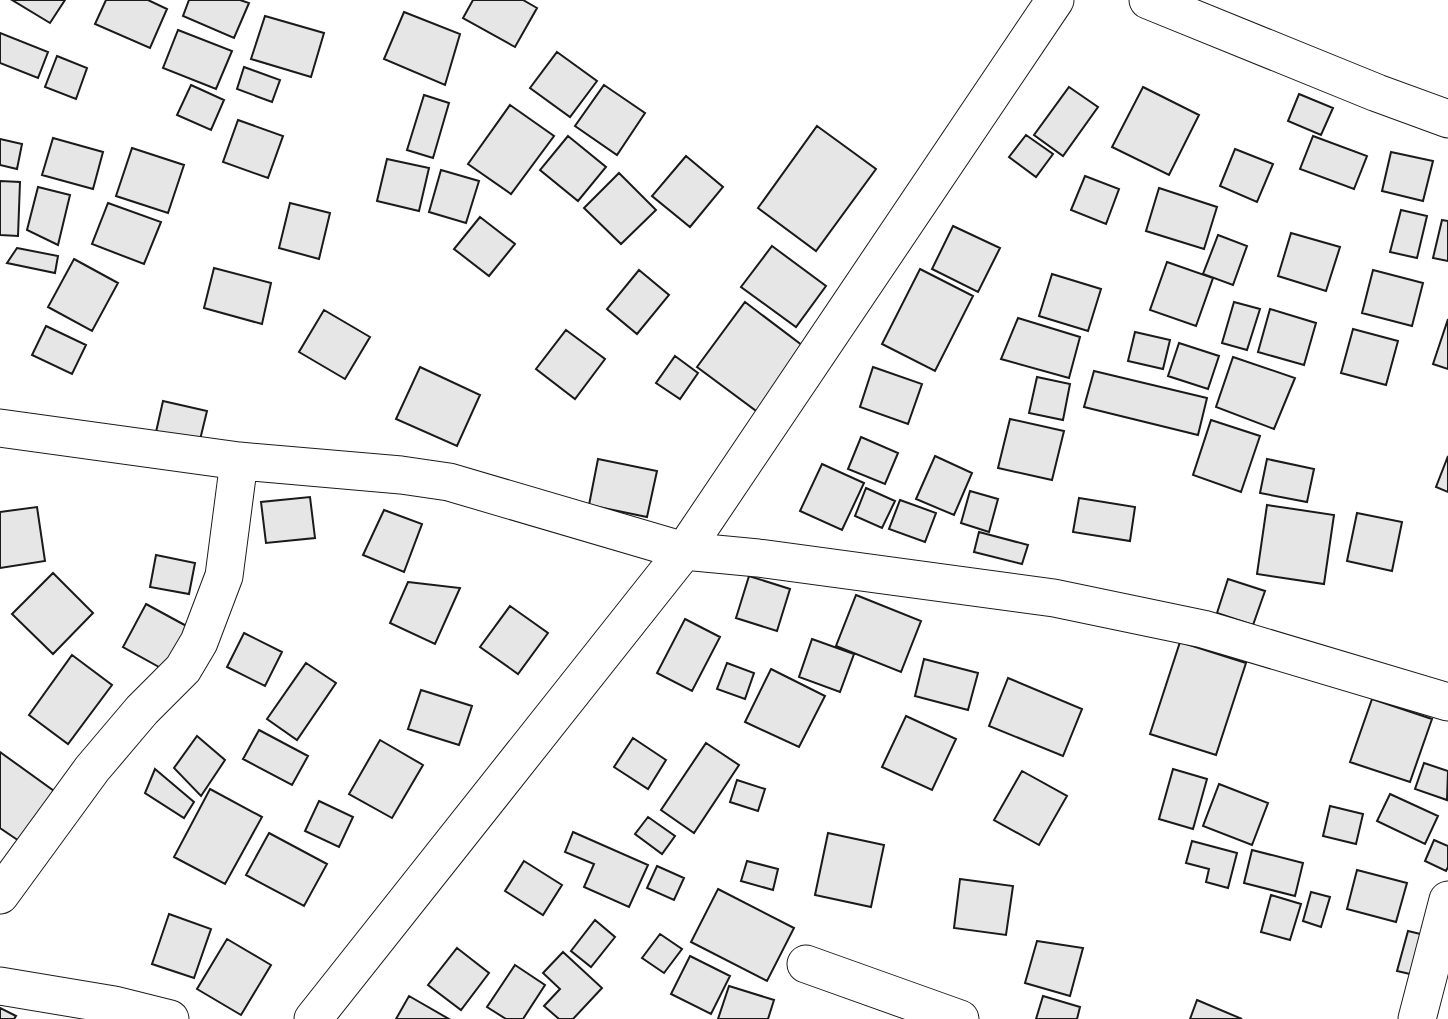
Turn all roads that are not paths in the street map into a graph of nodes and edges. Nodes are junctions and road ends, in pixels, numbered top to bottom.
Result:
1 (1055, 0) edge
2 (1148, 0) edge
3 (1448, 118) edge
4 (0, 428) edge
5 (239, 461) junction
6 (684, 551) junction
7 (1448, 702) edge
8 (0, 895) edge
9 (1448, 900) edge
10 (806, 964) dead end
11 (0, 986) edge
12 (170, 1019) edge
13 (313, 1019) edge
14 (960, 1019) edge
15 (1417, 1019) edge

1 - 6 street
2 - 3 street
4 - 5 street
5 - 6 street
5 - 8 street
6 - 7 street
6 - 13 street
9 - 15 street
10 - 14 street
11 - 12 street

